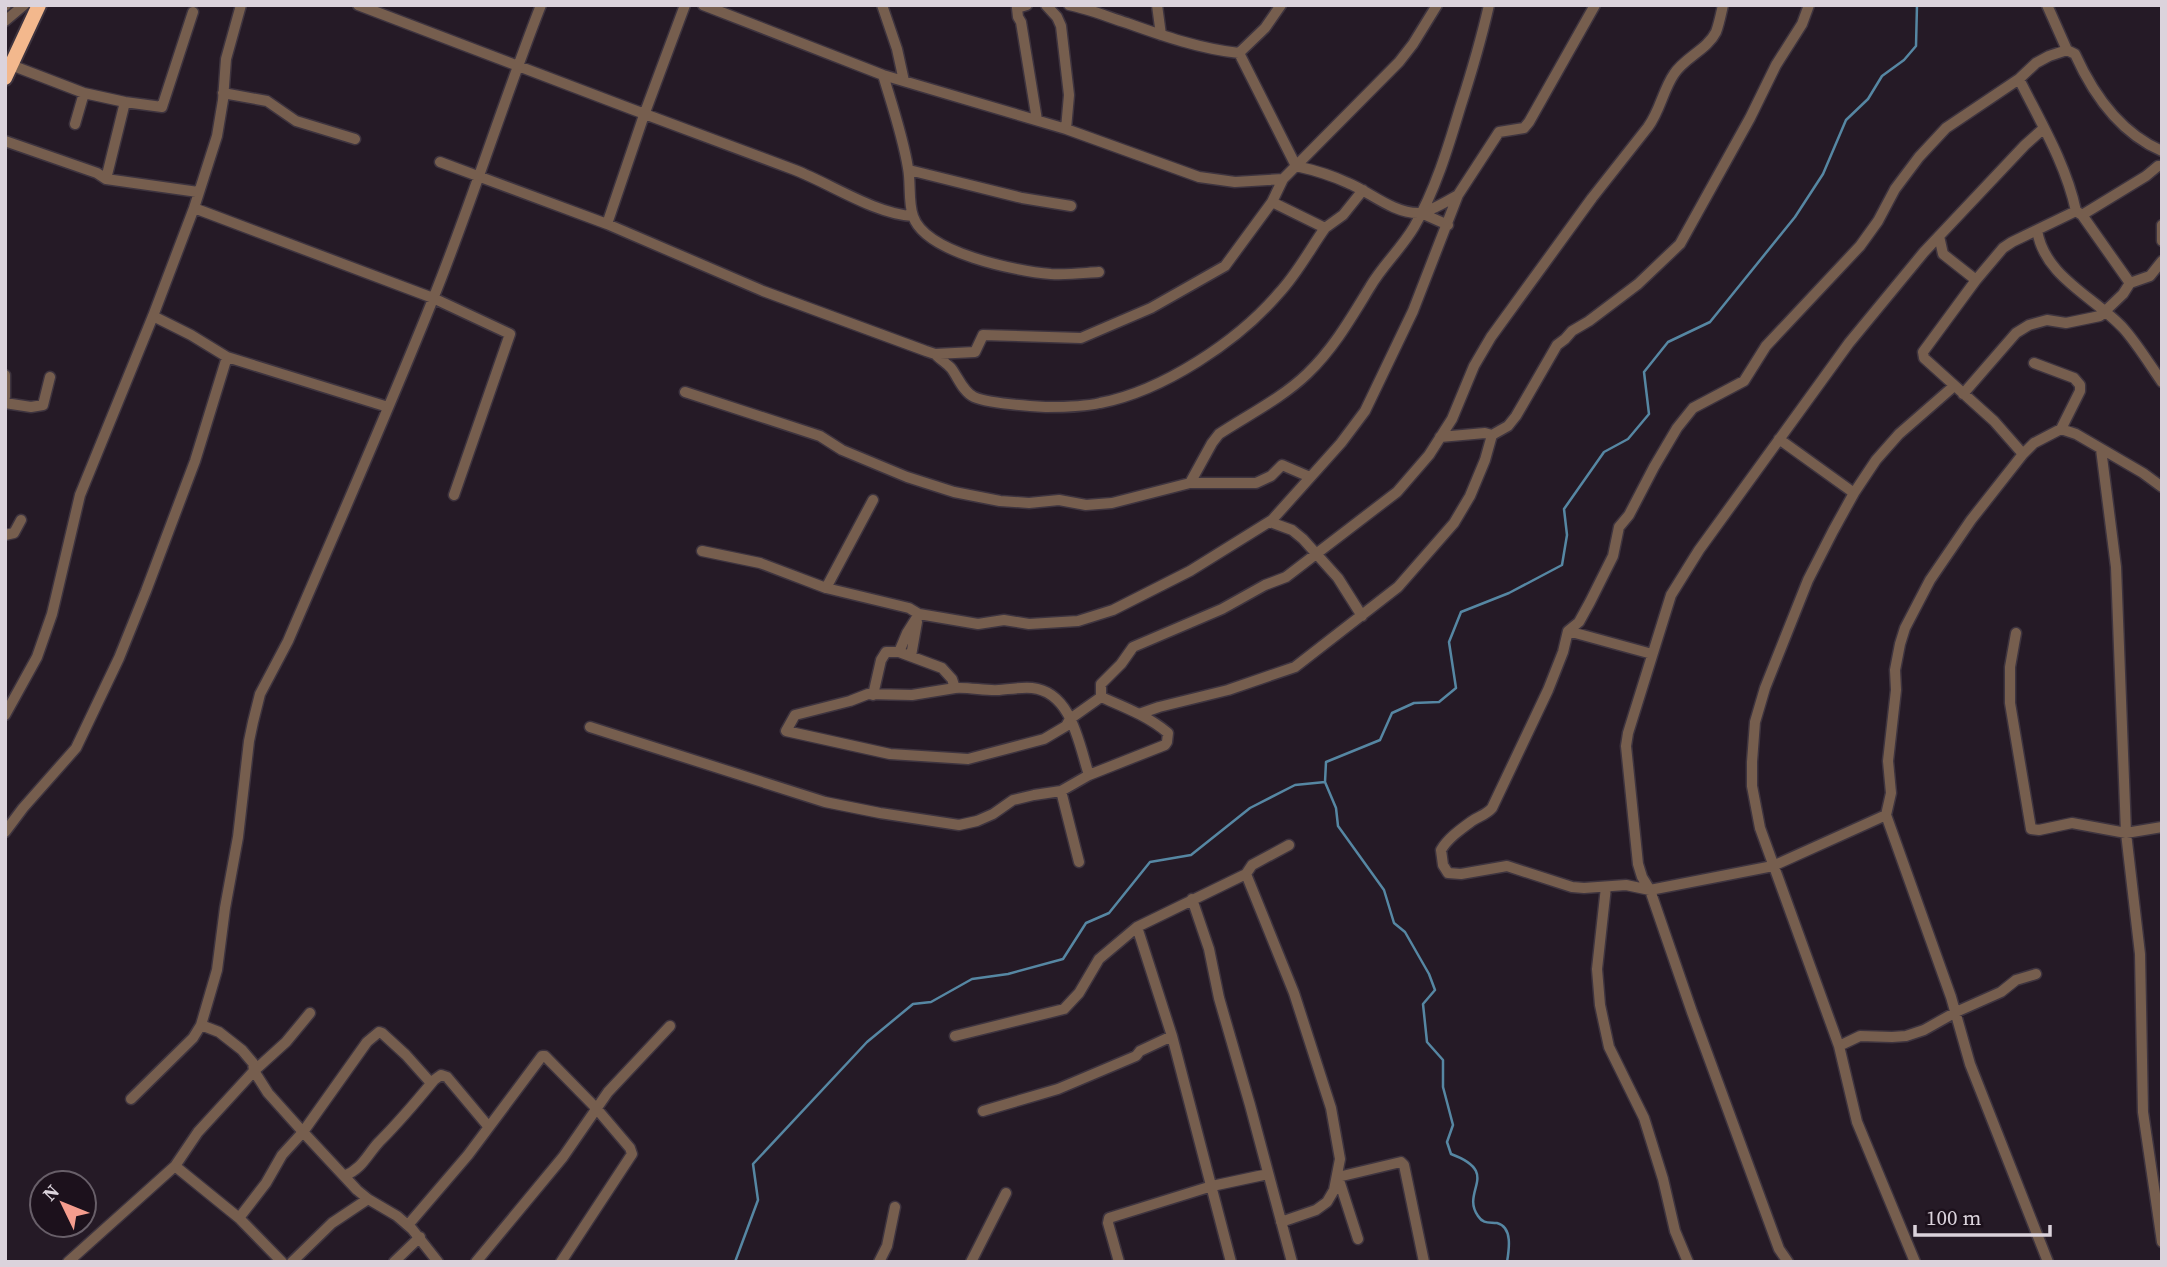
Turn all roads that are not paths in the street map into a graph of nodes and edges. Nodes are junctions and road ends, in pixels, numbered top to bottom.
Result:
1 (24, 5) edge
2 (39, 5) edge
3 (241, 5) edge
4 (358, 5) edge
5 (541, 5) edge
6 (685, 5) edge
7 (703, 5) edge
8 (882, 5) edge
9 (1027, 5) edge
10 (1046, 5) edge
11 (1069, 5) edge
12 (1157, 5) edge
13 (1281, 5) edge
14 (1437, 5) edge
15 (1489, 5) edge
16 (1595, 5) edge
17 (1723, 5) edge
18 (1809, 5) edge
19 (2047, 5) edge
20 (193, 12) dead end
21 (5, 21) edge
22 (1161, 35) junction
23 (2067, 50) junction
24 (1239, 53) junction
25 (517, 67) junction
26 (8, 72) edge
27 (883, 75) junction
28 (2019, 79) junction
29 (904, 81) junction
30 (84, 93) junction
31 (223, 93) junction
32 (125, 102) junction
33 (644, 114) junction
34 (1037, 120) junction
35 (75, 124) dead end
36 (2044, 128) junction
37 (1066, 129) junction
38 (355, 139) dead end
39 (5, 141) edge
40 (2162, 151) edge
41 (440, 162) dead end
42 (1296, 166) junction
43 (2162, 166) edge
44 (909, 170) junction
45 (479, 175) junction
46 (1283, 179) junction
47 (106, 180) junction
48 (1363, 190) junction
49 (198, 192) junction
50 (1458, 195) junction
51 (1272, 202) junction
52 (1071, 206) dead end
53 (194, 208) junction
54 (1421, 213) junction
55 (2079, 213) junction
56 (913, 216) junction
57 (607, 224) junction
58 (1448, 225) junction
59 (2162, 225) edge
60 (1325, 228) junction
61 (2037, 230) junction
62 (1939, 236) junction
63 (2162, 240) edge
64 (2162, 261) edge
65 (1099, 272) dead end
66 (1976, 280) junction
67 (2130, 283) junction
68 (433, 298) junction
69 (2106, 310) junction
70 (153, 316) junction
71 (935, 354) junction
72 (227, 357) junction
73 (2034, 363) dead end
74 (5, 376) edge
75 (50, 377) dead end
76 (2162, 382) edge
77 (1954, 386) junction
78 (685, 392) dead end
79 (1963, 394) junction
80 (5, 397) edge
81 (5, 403) edge
82 (388, 407) junction
83 (2061, 429) junction
84 (1492, 435) junction
85 (1440, 437) junction
86 (1779, 439) junction
87 (2101, 449) junction
88 (2023, 454) junction
89 (1310, 477) junction
90 (1190, 483) junction
91 (2162, 486) edge
92 (1854, 493) junction
93 (454, 495) dead end
94 (873, 500) dead end
95 (21, 520) dead end
96 (1270, 522) junction
97 (5, 535) edge
98 (702, 551) dead end
99 (1317, 554) junction
100 (827, 588) junction
101 (919, 614) junction
102 (1362, 616) junction
103 (1568, 631) junction
104 (2017, 633) dead end
105 (899, 652) junction
106 (1652, 654) junction
107 (911, 656) junction
108 (956, 688) junction
109 (873, 695) junction
110 (1101, 697) junction
111 (1139, 714) junction
112 (5, 715) edge
113 (1070, 719) junction
114 (590, 727) dead end
115 (1089, 775) junction
116 (1061, 791) junction
117 (1886, 815) junction
118 (2162, 827) edge
119 (5, 832) edge
120 (2126, 833) junction
121 (1289, 845) dead end
122 (1079, 862) dead end
123 (1773, 866) junction
124 (1246, 874) junction
125 (1606, 887) junction
126 (1650, 890) junction
127 (1192, 899) junction
128 (1137, 927) junction
129 (2036, 974) dead end
130 (1956, 1012) junction
131 (310, 1013) dead end
132 (201, 1025) junction
133 (670, 1026) dead end
134 (956, 1036) dead end
135 (1172, 1037) junction
136 (1839, 1046) junction
137 (254, 1071) junction
138 (431, 1083) junction
139 (131, 1099) dead end
140 (596, 1108) junction
141 (983, 1111) dead end
142 (488, 1126) junction
143 (303, 1132) junction
144 (175, 1166) junction
145 (1268, 1174) junction
146 (344, 1176) junction
147 (1338, 1177) junction
148 (1212, 1186) junction
149 (1006, 1193) dead end
150 (368, 1199) junction
151 (895, 1207) dead end
152 (239, 1219) junction
153 (1281, 1222) junction
154 (408, 1225) junction
155 (420, 1237) junction
156 (1358, 1239) dead end
157 (2162, 1242) edge
158 (68, 1262) edge
159 (282, 1262) edge
160 (292, 1262) edge
161 (394, 1262) edge
162 (438, 1262) edge
163 (476, 1262) edge
164 (561, 1262) edge
165 (879, 1262) edge
166 (971, 1262) edge
167 (1119, 1262) edge
168 (1231, 1262) edge
169 (1292, 1262) edge
170 (1424, 1262) edge
171 (1688, 1262) edge
172 (1788, 1262) edge
173 (1915, 1262) edge
174 (2048, 1262) edge

1 - 21 street
2 - 26 highway
3 - 31 street
4 - 25 street
5 - 25 street
6 - 33 street
7 - 27 street
8 - 29 street
9 - 34 street
10 - 37 street
11 - 22 street
12 - 22 street
13 - 24 street
14 - 42 street
15 - 54 street
16 - 50 street
17 - 85 street
18 - 84 street
19 - 23 street
20 - 32 street
22 - 24 street
23 - 28 street
23 - 40 street
24 - 42 street
25 - 33 street
25 - 45 street
26 - 30 street
27 - 29 street
27 - 44 street
28 - 36 street
28 - 103 street
29 - 34 street
30 - 32 street
30 - 35 street
31 - 38 street
31 - 49 street
32 - 47 street
33 - 56 street
33 - 57 street
34 - 37 street
36 - 55 street
36 - 62 street
37 - 46 street
39 - 47 street
41 - 45 street
42 - 46 street
42 - 48 street
43 - 55 street
44 - 52 street
44 - 56 street
45 - 57 street
45 - 68 street
46 - 51 street
47 - 49 street
48 - 54 street
48 - 60 street
49 - 53 street
50 - 54 street
50 - 58 street
51 - 60 street
51 - 71 street
53 - 68 street
53 - 70 street
54 - 58 street
54 - 90 street
55 - 61 street
55 - 67 street
56 - 65 street
57 - 71 street
58 - 89 street
59 - 63 street
60 - 71 street
61 - 66 street
61 - 69 street
62 - 66 street
62 - 86 street
64 - 67 street
66 - 77 street
67 - 69 street
68 - 82 street
68 - 93 street
69 - 76 street
69 - 79 street
70 - 72 street
70 - 112 street
72 - 82 street
72 - 119 street
73 - 83 street
74 - 80 street
75 - 81 street
77 - 79 street
77 - 92 street
78 - 90 street
79 - 88 street
82 - 132 street
83 - 87 street
83 - 88 street
84 - 85 street
84 - 102 street
85 - 99 street
86 - 92 street
86 - 106 street
87 - 91 street
87 - 120 street
88 - 117 street
89 - 90 street
89 - 96 street
92 - 123 street
94 - 100 street
95 - 97 street
96 - 99 street
96 - 101 street
98 - 100 street
99 - 102 street
99 - 110 street
100 - 101 street
101 - 105 street
101 - 107 street
102 - 111 street
103 - 106 street
103 - 125 street
104 - 120 street
105 - 107 street
105 - 109 street
106 - 126 street
107 - 108 street
108 - 109 street
108 - 113 street
109 - 113 street
110 - 111 street
110 - 113 street
111 - 115 street
113 - 115 street
114 - 116 street
115 - 116 street
116 - 122 street
117 - 123 street
117 - 130 street
118 - 120 street
120 - 157 street
121 - 124 street
123 - 126 street
123 - 136 street
124 - 127 street
124 - 147 street
125 - 126 street
125 - 171 street
126 - 172 street
127 - 128 street
127 - 145 street
128 - 134 street
128 - 135 street
129 - 130 street
130 - 136 street
130 - 174 street
131 - 137 street
132 - 137 street
132 - 139 street
133 - 140 street
135 - 141 street
135 - 148 street
136 - 173 street
137 - 143 street
137 - 144 street
138 - 142 street
138 - 143 street
138 - 146 street
140 - 142 street
140 - 163 street
140 - 164 street
142 - 154 street
143 - 146 street
143 - 152 street
144 - 152 street
144 - 158 street
145 - 148 street
145 - 153 street
146 - 150 street
147 - 153 street
147 - 156 street
147 - 170 street
148 - 167 street
148 - 168 street
149 - 166 street
150 - 154 street
150 - 160 street
151 - 165 street
152 - 159 street
153 - 169 street
154 - 155 street
155 - 161 street
155 - 162 street

